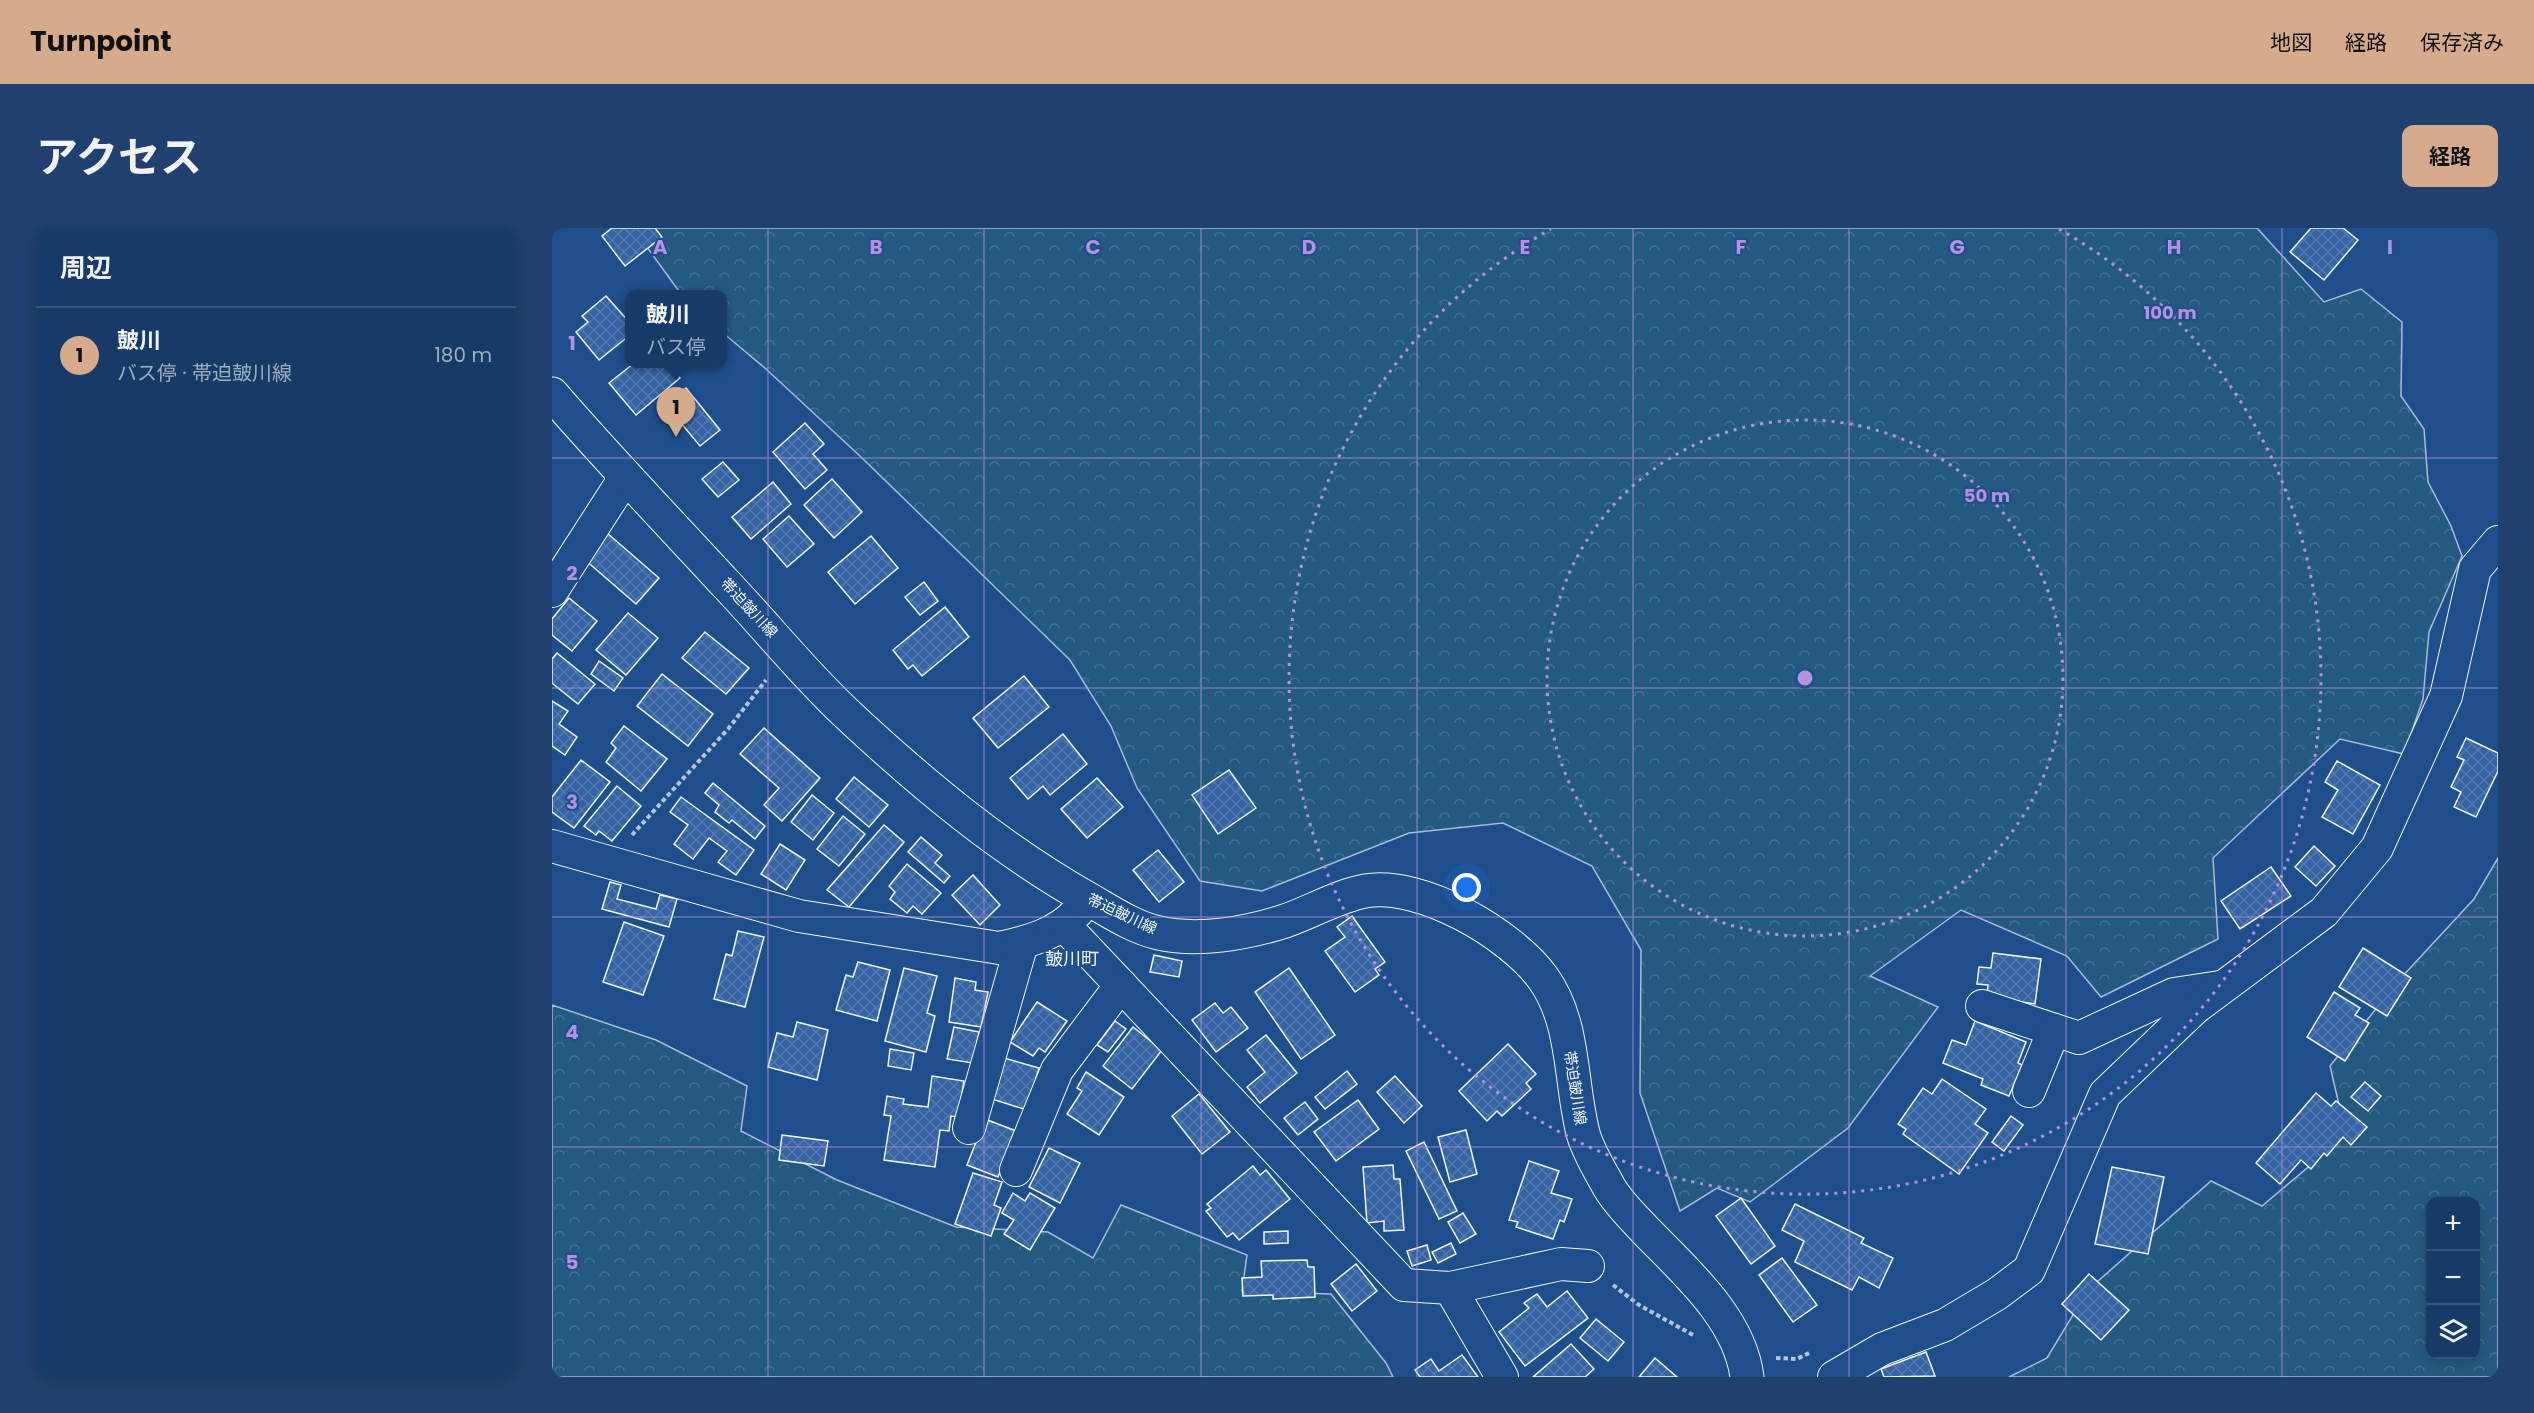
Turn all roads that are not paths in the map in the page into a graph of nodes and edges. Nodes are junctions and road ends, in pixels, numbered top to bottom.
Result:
1 (552, 394) edge
2 (626, 476) junction
3 (2498, 542) edge
4 (552, 591) edge
5 (552, 846) edge
6 (1089, 900) junction
7 (1065, 926) junction
8 (1022, 943) junction
9 (1121, 985) junction
10 (2224, 986) junction
11 (1982, 1006) dead end
12 (2054, 1030) junction
13 (2029, 1090) dead end
14 (969, 1128) dead end
15 (1016, 1170) dead end
16 (1588, 1266) road end
17 (1450, 1288) junction
18 (1502, 1377) edge
19 (1747, 1377) edge
20 (1834, 1377) edge

1 - 2 street, 帯迫皷川線
2 - 4 street
2 - 6 street, 帯迫皷川線
3 - 10 street
5 - 8 street
6 - 7 street
6 - 19 street, 帯迫皷川線
7 - 8 street
7 - 9 street
8 - 14 street
9 - 15 street
9 - 17 street
10 - 12 street
10 - 20 street
11 - 12 street
12 - 13 street
16 - 17 street
17 - 18 street

